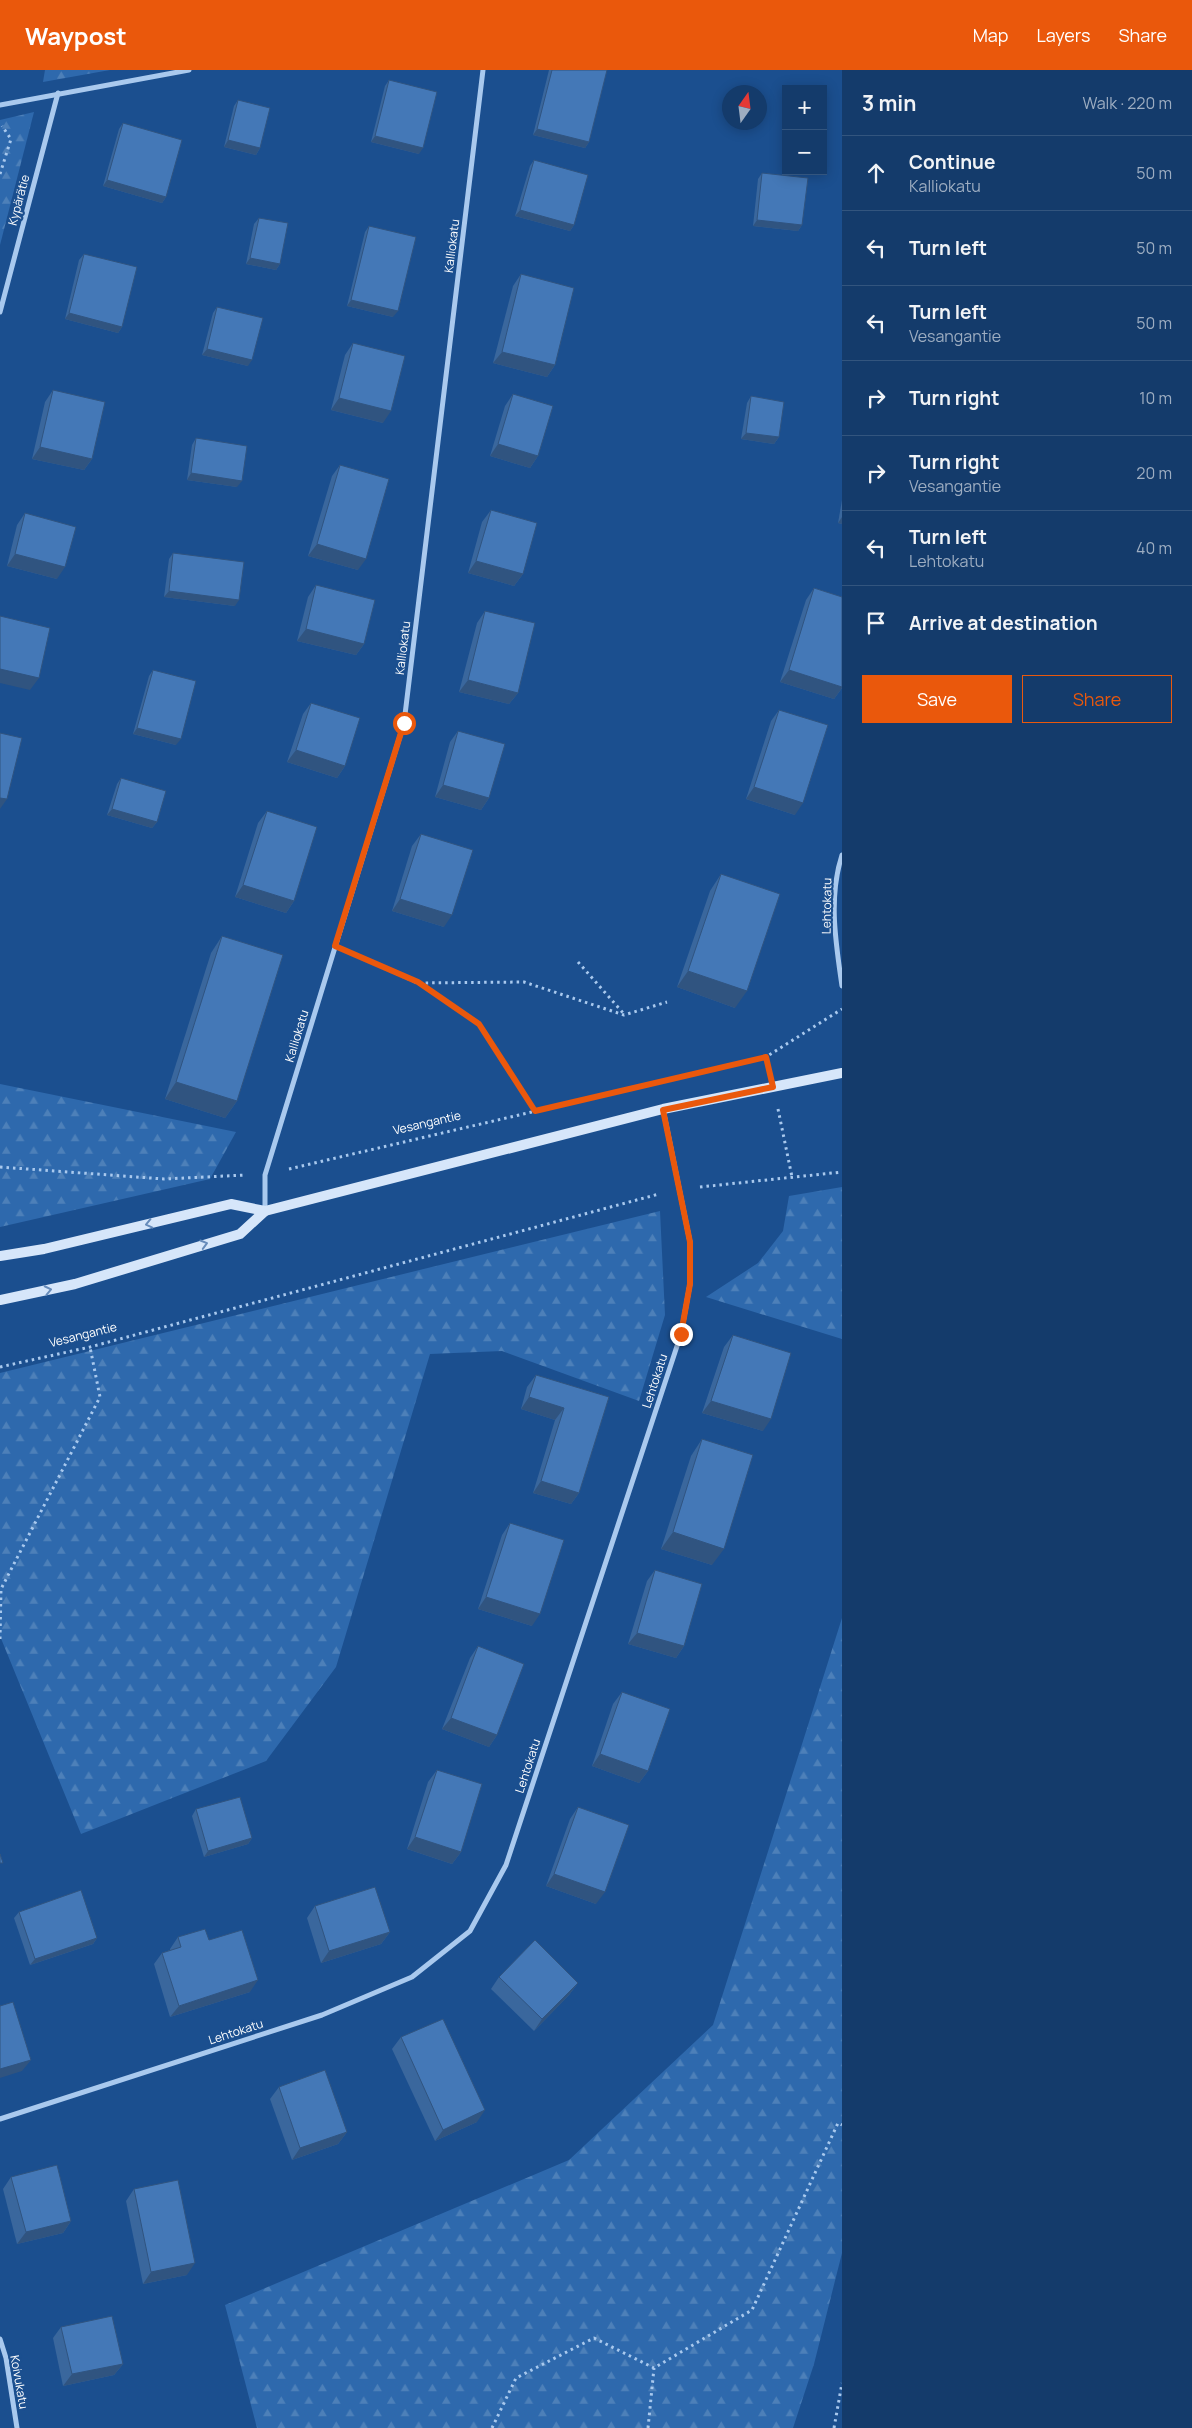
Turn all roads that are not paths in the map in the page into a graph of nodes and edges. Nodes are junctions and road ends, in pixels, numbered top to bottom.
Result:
1 (189, 70) edge
2 (483, 70) edge
3 (58, 93) junction
4 (0, 105) edge
5 (0, 312) edge
6 (842, 855) edge
7 (842, 986) edge
8 (842, 1074) edge
9 (663, 1110) junction
10 (265, 1211) junction
11 (0, 1256) edge
12 (0, 1300) edge
13 (0, 2119) edge
14 (0, 2339) edge
15 (17, 2428) edge

1 - 3 street
2 - 10 street, Kalliokatu
3 - 4 street
3 - 5 street, Kypärätie
6 - 7 street, Lehtokatu
8 - 9 main road
9 - 10 main road
9 - 13 street, Lehtokatu
10 -> 11 main road
12 -> 10 main road
14 - 15 street, Koivukatu

